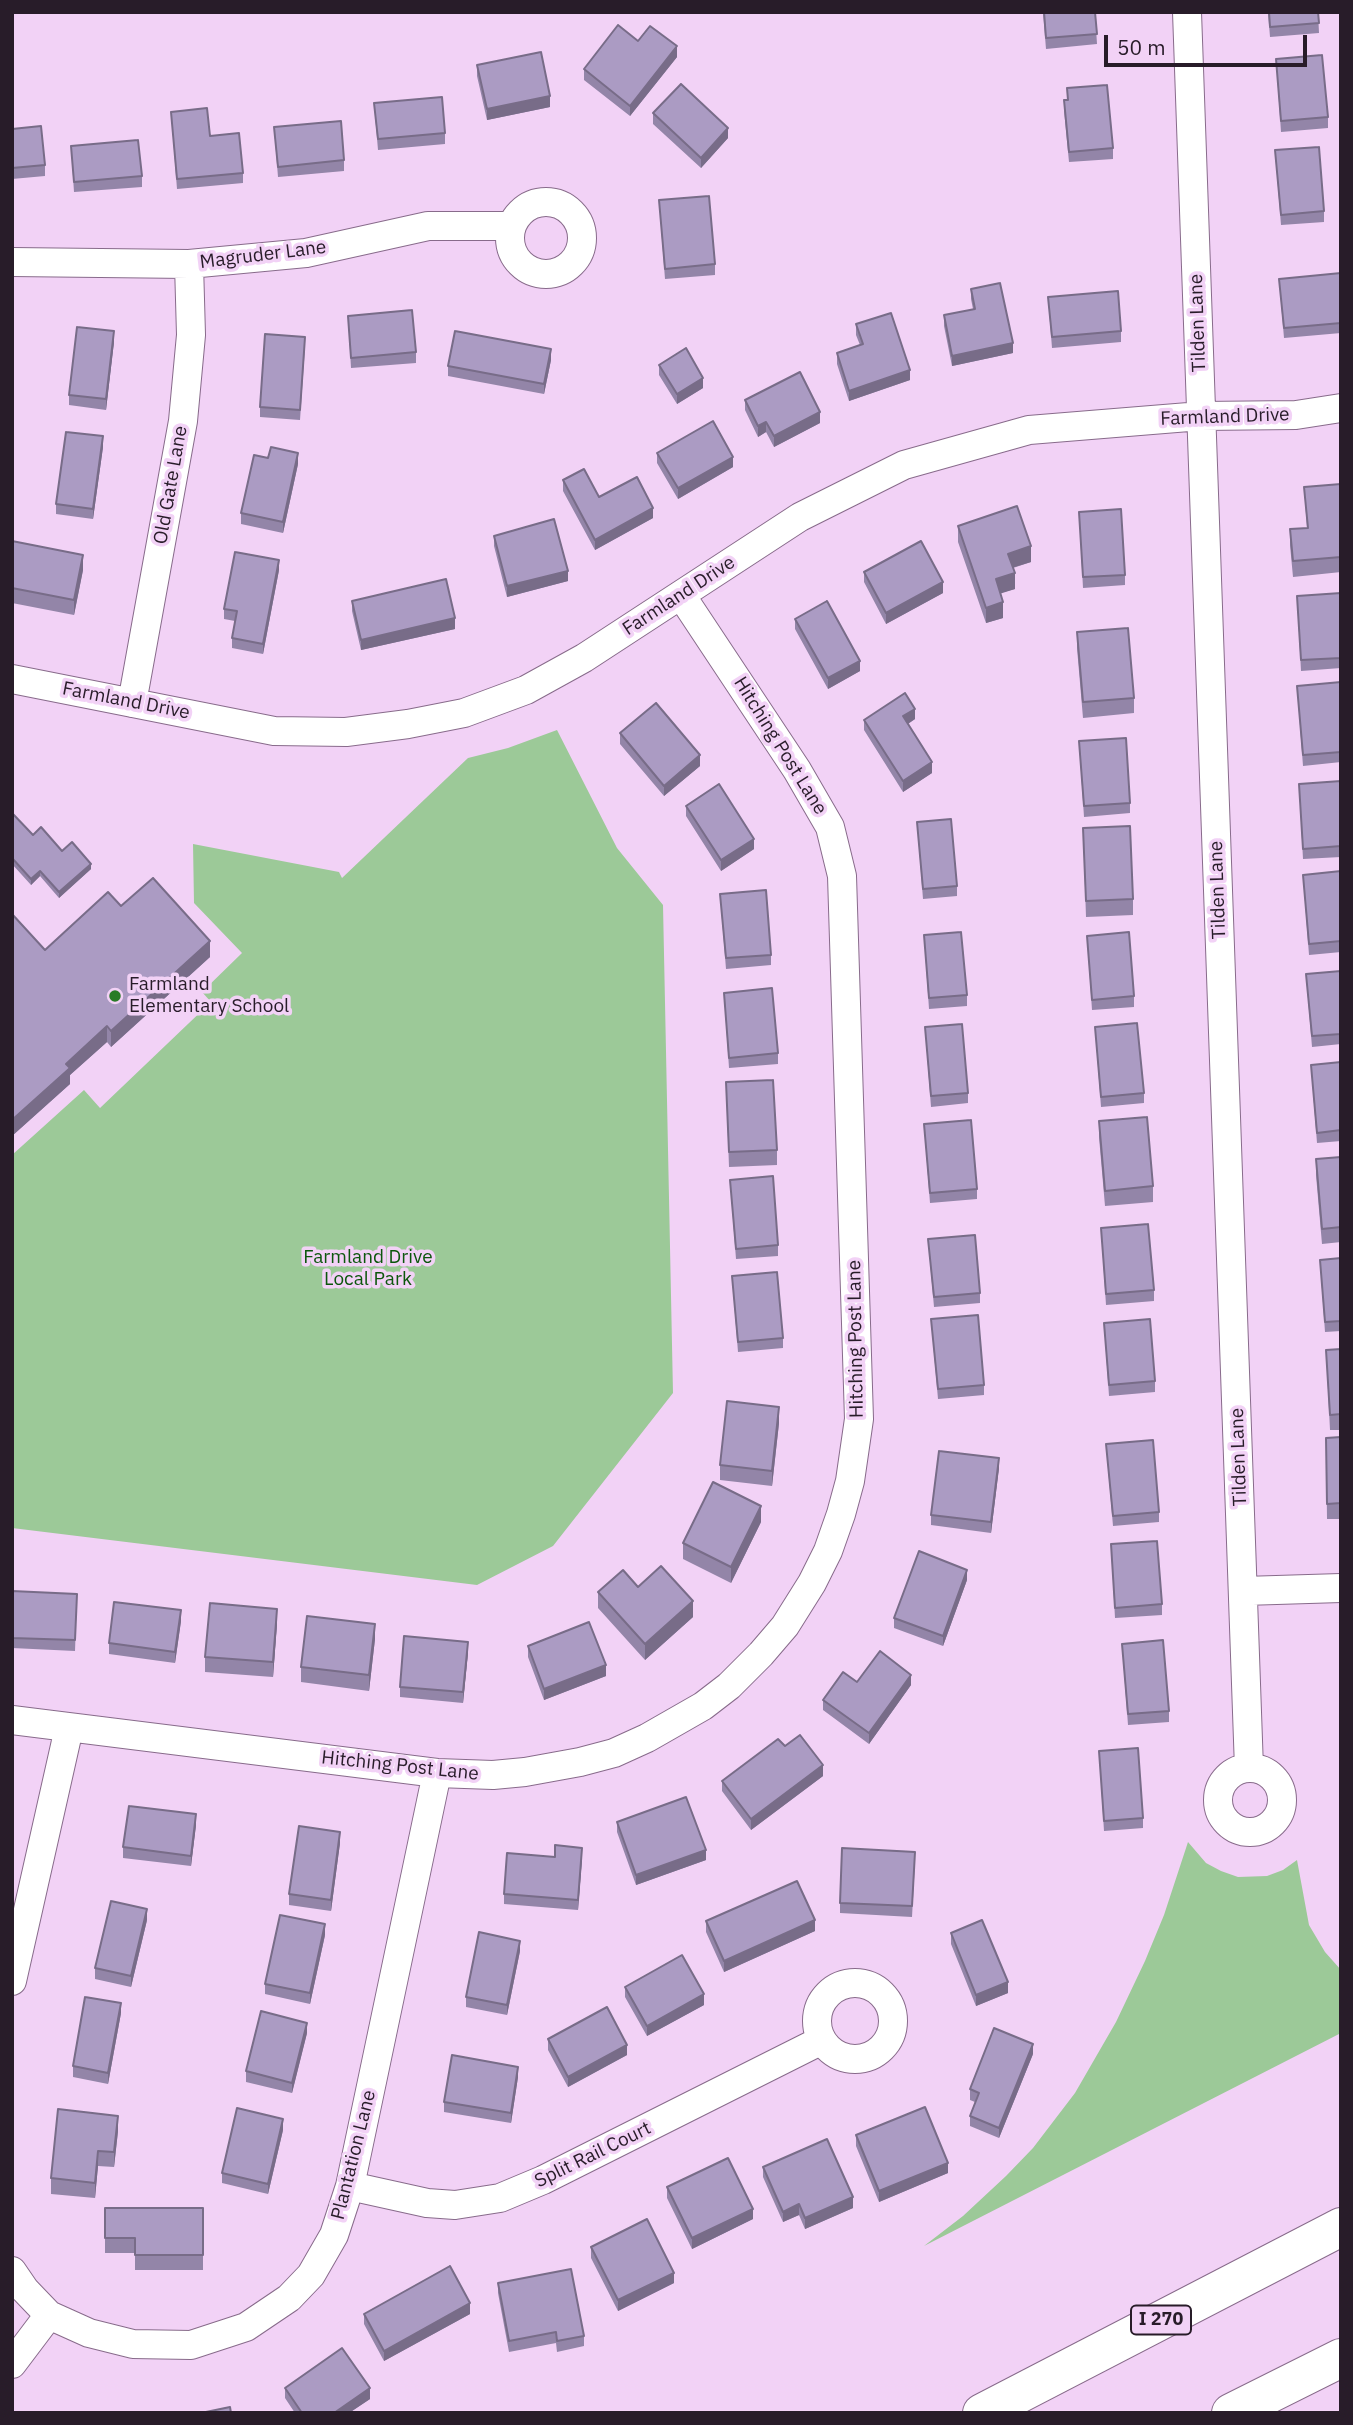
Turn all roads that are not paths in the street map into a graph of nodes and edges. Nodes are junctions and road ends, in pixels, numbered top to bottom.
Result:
1 (1187, 12) edge
2 (511, 226) dead end
3 (12, 262) edge
4 (189, 264) junction
5 (1341, 408) edge
6 (1200, 416) junction
7 (681, 595) junction
8 (12, 679) edge
9 (132, 703) junction
10 (1341, 1588) edge
11 (1244, 1591) junction
12 (12, 1720) edge
13 (69, 1727) junction
14 (1249, 1768) dead end
15 (437, 1773) junction
16 (12, 1981) edge
17 (822, 2040) dead end
18 (350, 2186) junction
19 (1341, 2227) edge
20 (12, 2271) edge
21 (49, 2315) junction
22 (1341, 2358) edge
23 (12, 2364) edge
24 (982, 2413) edge
25 (1231, 2413) edge

1 - 6 street, Tilden Lane
2 - 4 street, Magruder Lane
3 - 4 street, Magruder Lane
4 - 9 street, Old Gate Lane
5 - 6 street, Farmland Drive
6 - 7 street, Farmland Drive
6 - 11 street, Tilden Lane
7 - 9 street, Farmland Drive
7 - 15 street, Hitching Post Lane
8 - 9 street, Farmland Drive
10 - 11 street
11 - 14 street, Tilden Lane
12 - 13 street, Hitching Post Lane
13 - 15 street, Hitching Post Lane
13 - 16 street
15 - 18 street, Plantation Lane
17 - 18 street, Split Rail Court
18 - 21 street, Plantation Lane
19 - 24 highway, I 270
20 - 21 street, Plantation Lane
21 - 23 street
22 - 25 highway

